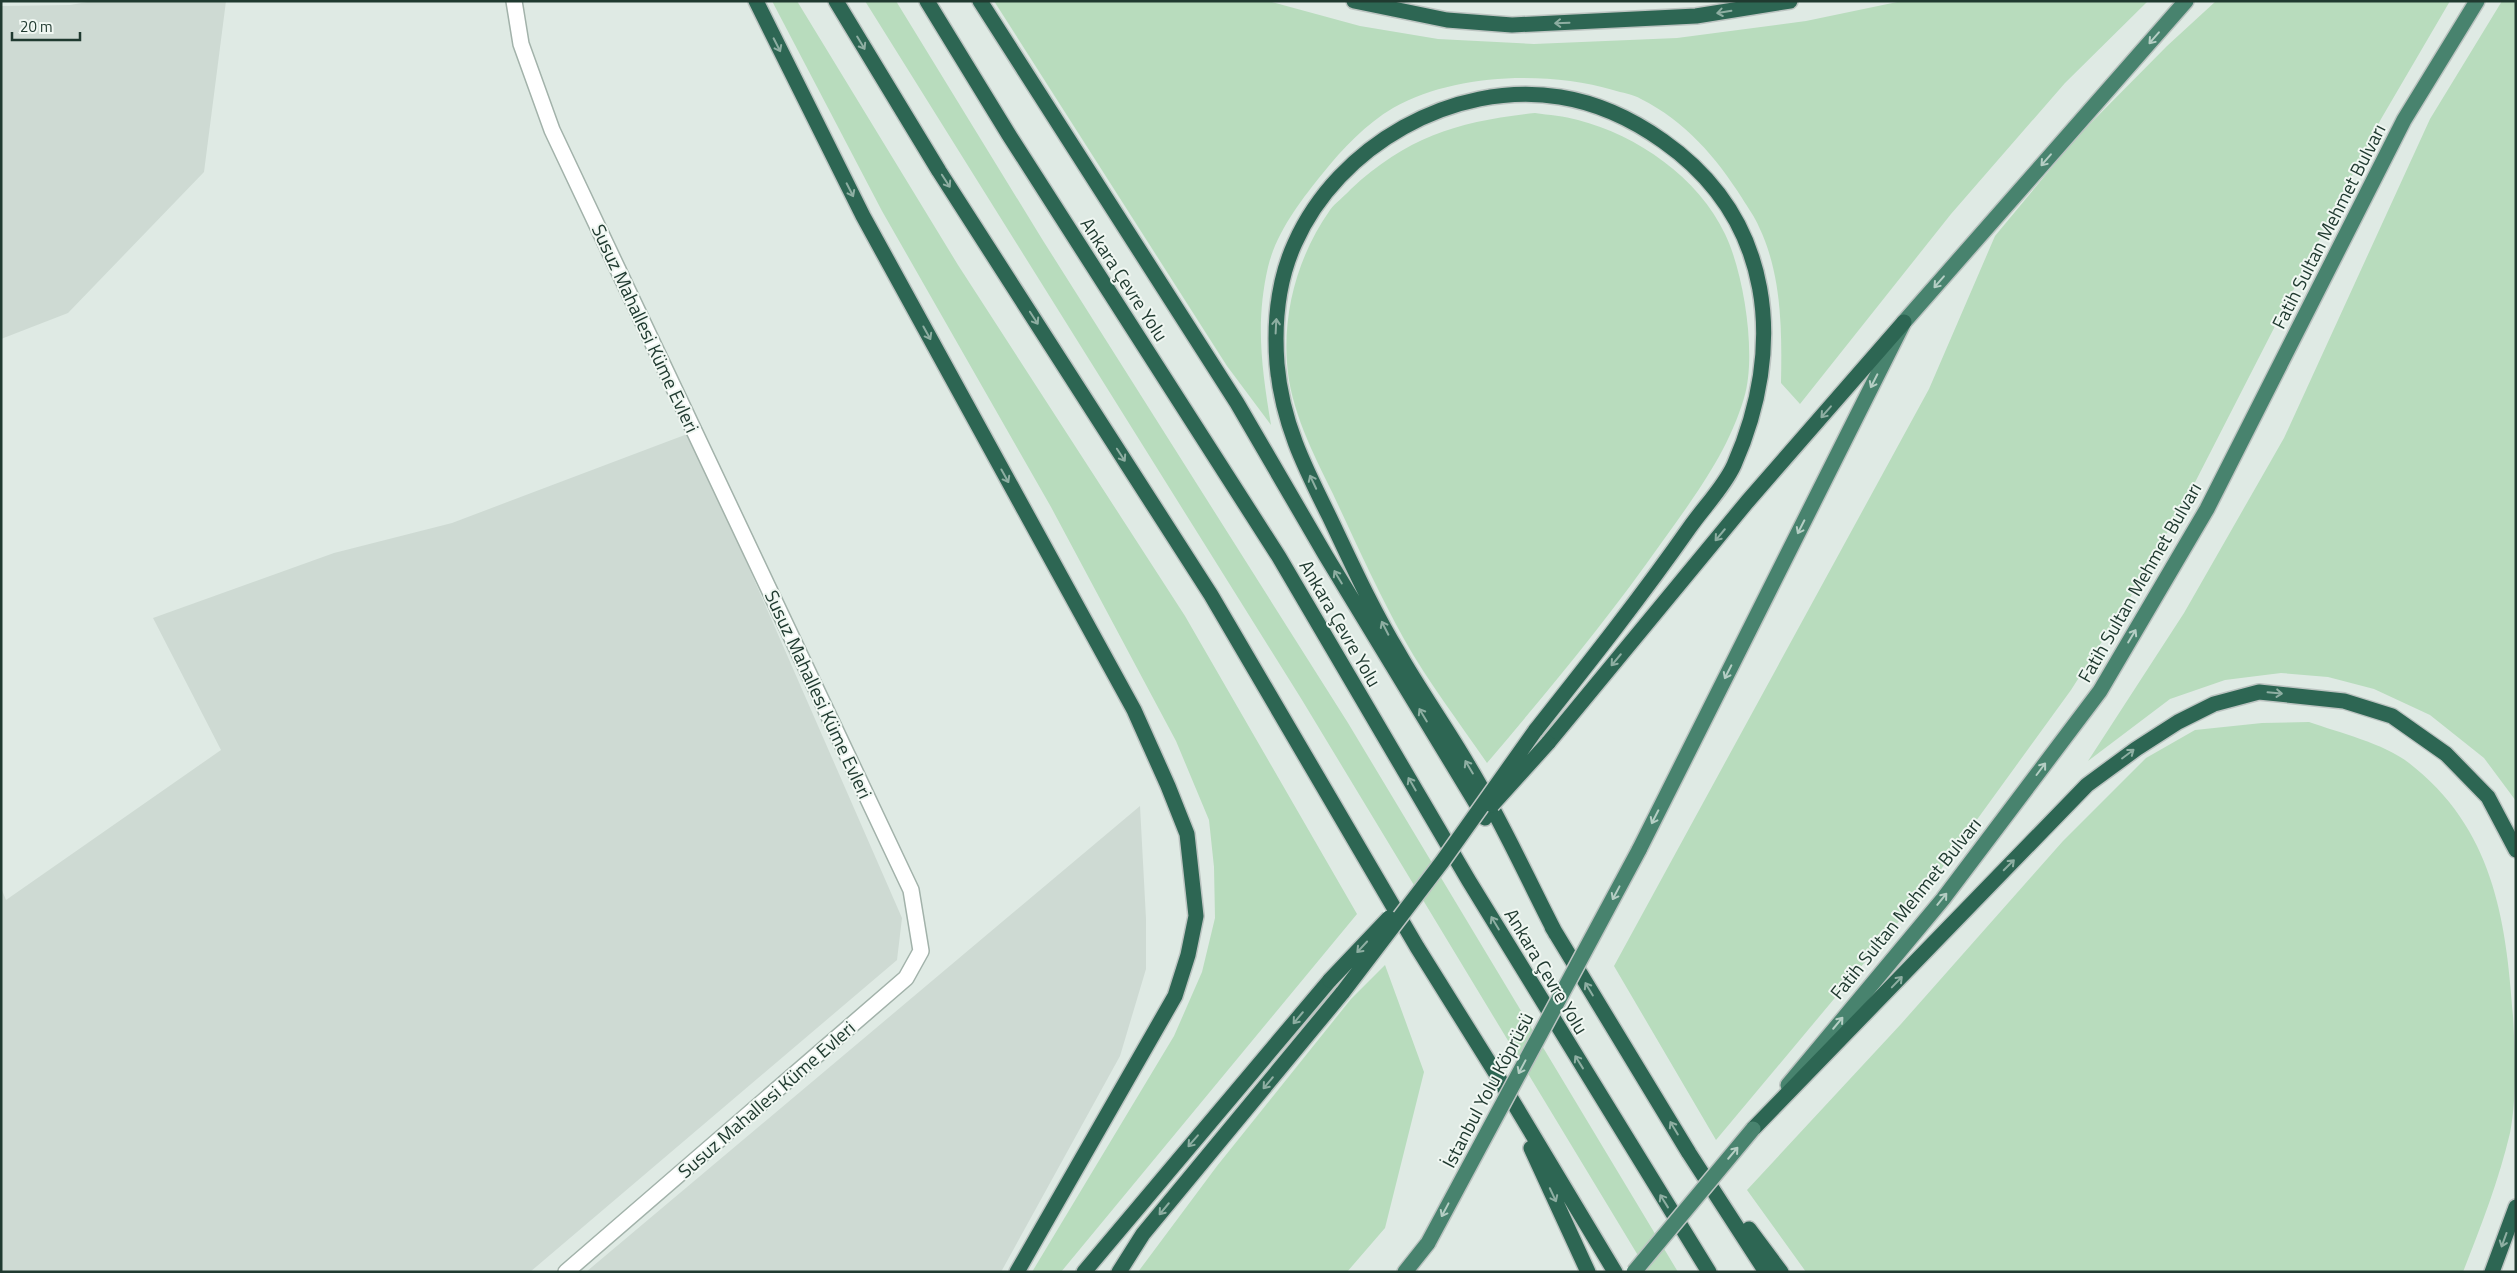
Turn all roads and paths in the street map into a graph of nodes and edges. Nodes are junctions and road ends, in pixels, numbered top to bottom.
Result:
1 (514, 1) edge
2 (756, 1) edge
3 (836, 1) edge
4 (927, 1) edge
5 (980, 1) edge
6 (1354, 1) edge
7 (1790, 1) edge
8 (2186, 1) edge
9 (2477, 1) edge
10 (1904, 322) junction
11 (2516, 850) edge
12 (1442, 862) junction
13 (1556, 934) junction
14 (1495, 1072) junction
15 (1752, 1129) junction
16 (1689, 1153) junction
17 (2516, 1207) edge
18 (566, 1272) edge
19 (1017, 1272) edge
20 (1084, 1272) edge
21 (1119, 1272) edge
22 (1405, 1272) edge
23 (1588, 1272) edge
24 (1615, 1272) edge
25 (1634, 1272) edge
26 (1709, 1272) edge
27 (1766, 1272) edge
28 (1780, 1272) edge
29 (2492, 1272) edge

1 - 18 street, Susuz Mahallesi Küme Evleri
2 -> 19 highway
3 -> 14 highway
26 -> 4 highway, Ankara Çevre Yolu
13 -> 5 highway
7 -> 6 highway
8 -> 10 highway
15 -> 9 highway, Fatih Sultan Mehmet Bulvarı
10 -> 12 highway, bridge
10 -> 22 highway, İstanbul Yolu Köprüsü, bridge
15 -> 11 highway
13 -> 12 highway, bridge
12 -> 20 highway, bridge
12 -> 21 highway, bridge
16 -> 13 highway
14 -> 23 highway
14 - 24 highway
25 -> 15 highway, bridge
16 - 27 highway
16 - 28 highway
17 -> 29 highway

